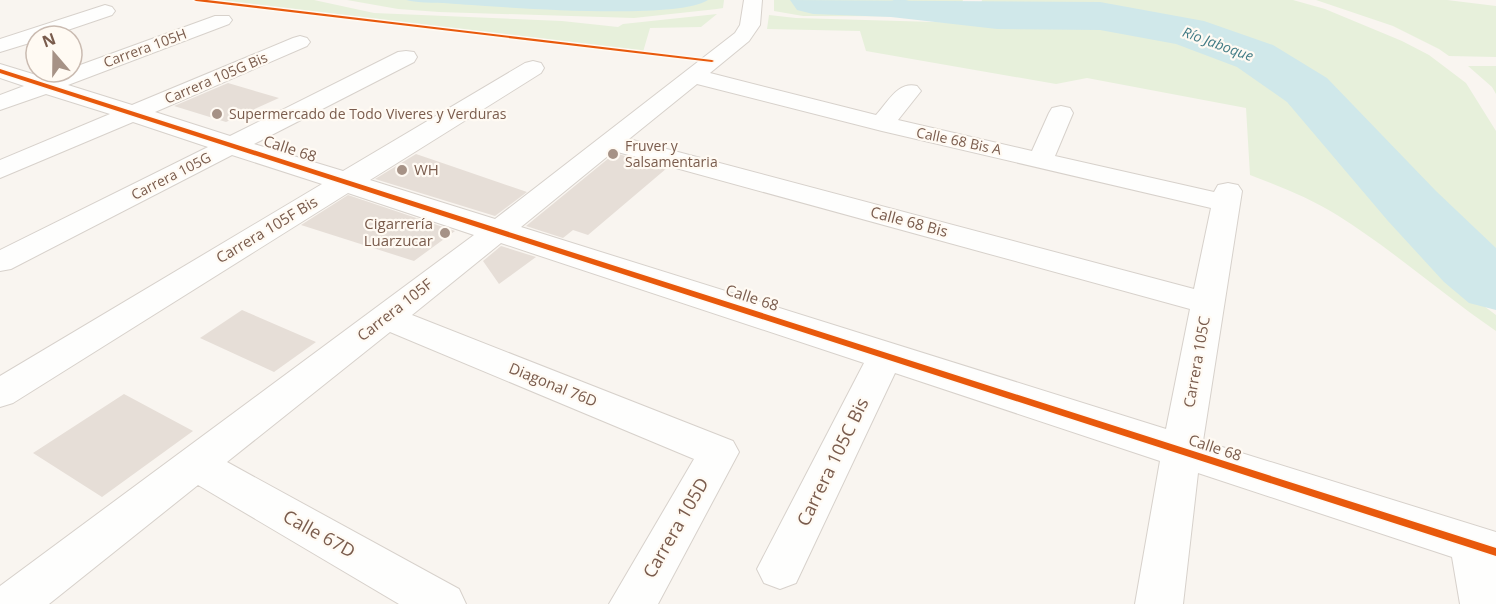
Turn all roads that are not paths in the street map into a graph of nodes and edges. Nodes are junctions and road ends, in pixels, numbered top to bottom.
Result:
1 (105, 11) dead end
2 (751, 12) edge
3 (222, 20) dead end
4 (300, 42) dead end
5 (0, 46) edge
6 (406, 57) dead end
7 (533, 68) dead end
8 (0, 71) edge
9 (693, 76) junction
10 (44, 85) junction
11 (909, 91) dead end
12 (0, 103) edge
13 (133, 113) junction
14 (1061, 113) dead end
15 (882, 124) junction
16 (610, 142) junction
17 (232, 145) junction
18 (1041, 159) junction
19 (0, 170) edge
20 (346, 182) junction
21 (1227, 197) joint
22 (498, 231) junction
23 (0, 262) edge
24 (1208, 303) junction
25 (386, 317) junction
26 (885, 356) junction
27 (0, 393) edge
28 (719, 452) joint
29 (1181, 452) junction
30 (195, 464) junction
31 (1484, 548) edge
32 (780, 569) dead end
33 (13, 604) edge
34 (442, 604) edge
35 (633, 604) edge
36 (1159, 604) edge
37 (1484, 604) edge

1 - 5 street
2 - 9 street, Carrera 105F
3 - 10 street, Carrera 105H
4 - 13 street, Carrera 105G Bis
6 - 17 street, Carrera 105G
7 - 20 street, Carrera 105F Bis
8 - 10 street, Calle 68
9 - 15 street, Calle 68 Bis A
9 - 16 street, Carrera 105F
10 - 12 street, Carrera 105H
10 - 13 street, Calle 68
11 - 15 street
13 - 17 street, Calle 68
13 - 19 street, Carrera 105G Bis
14 - 18 street
15 - 18 street, Calle 68 Bis A
16 - 22 street, Carrera 105F
16 - 24 street, Calle 68 Bis
17 - 20 street, Calle 68
17 - 23 street, Carrera 105G
18 - 21 street, Calle 68 Bis A
20 - 22 street, Calle 68
20 - 27 street, Carrera 105F Bis
21 - 24 street, Carrera 105C
22 - 25 street, Carrera 105F
22 - 26 street, Calle 68
24 - 29 street, Carrera 105C
25 - 28 street, Diagonal 76D
25 - 30 street, Carrera 105F
26 - 29 street, Calle 68
26 - 32 street, Carrera 105C Bis
28 - 35 street, Carrera 105D
29 - 31 street, Calle 68
29 - 36 street, Carrera 105C
30 - 33 street, Carrera 105F
30 - 34 street, Calle 67D
31 - 37 street

